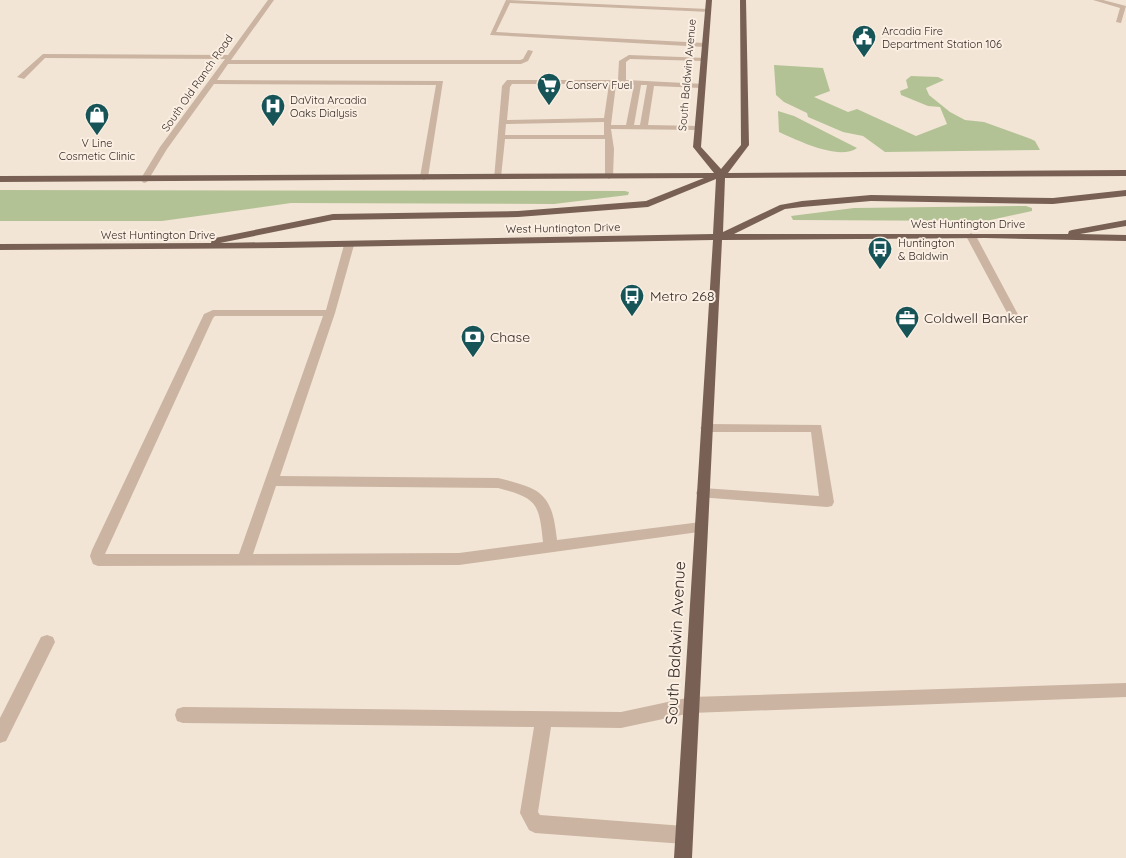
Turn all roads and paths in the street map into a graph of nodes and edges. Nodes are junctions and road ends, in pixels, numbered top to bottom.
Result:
1 (271, 0) edge
2 (531, 0) edge
3 (709, 0) edge
4 (743, 0) edge
5 (1096, 0) edge
6 (1124, 7) edge
7 (708, 10) junction
8 (1118, 22) dead end
9 (705, 45) junction
10 (530, 51) dead end
11 (704, 59) junction
12 (228, 60) junction
13 (21, 77) dead end
14 (212, 82) junction
15 (613, 82) junction
16 (622, 82) junction
17 (638, 83) junction
18 (652, 84) junction
19 (701, 86) junction
20 (608, 128) junction
21 (629, 128) junction
22 (644, 128) junction
23 (698, 128) junction
24 (502, 129) junction
25 (1126, 173) edge
26 (721, 175) junction
27 (609, 176) junction
28 (424, 177) junction
29 (497, 177) junction
30 (0, 179) edge
31 (144, 180) junction
32 (1126, 193) edge
33 (1126, 223) edge
34 (971, 236) junction
35 (1055, 236) junction
36 (716, 238) junction
37 (1126, 238) edge
38 (349, 245) junction
39 (0, 247) edge
40 (186, 248) junction
41 (330, 313) junction
42 (1017, 322) dead end
43 (706, 429) junction
44 (272, 481) junction
45 (703, 493) junction
46 (701, 527) junction
47 (552, 547) junction
48 (244, 560) junction
49 (47, 642) dead end
50 (1126, 690) edge
51 (690, 705) junction
52 (183, 715) dead end
53 (544, 719) junction
54 (0, 735) edge
55 (684, 835) junction
56 (683, 858) edge

1 - 12 street, South Old Ranch Road
2 - 7 street
3 - 7 main road, South Baldwin Avenue
4 - 26 main road
5 - 6 street
6 - 8 street
7 - 9 main road, South Baldwin Avenue
7 - 9 street
9 - 11 main road, South Baldwin Avenue
10 - 12 street
11 - 16 street
11 - 19 main road, South Baldwin Avenue
12 - 13 street
12 - 14 street, South Old Ranch Road
14 - 28 street
14 - 31 street, South Old Ranch Road
15 - 16 street
15 - 20 street
15 - 24 street
16 - 17 street
17 - 18 street
17 - 21 street
18 - 19 street
18 - 22 street
19 - 23 main road, South Baldwin Avenue
20 - 21 street
20 - 24 street
20 - 24 street
20 - 27 street
21 - 22 street
22 - 23 street
23 - 26 main road, South Baldwin Avenue
24 - 29 street
25 - 26 main road
26 - 27 main road
26 - 36 main road, South Baldwin Avenue
26 - 40 main road
27 - 29 main road
28 - 29 main road
28 - 31 main road
30 - 31 main road
32 - 36 main road
33 - 35 main road
34 - 35 main road, West Huntington Drive
34 - 36 main road, West Huntington Drive
34 - 42 street
35 - 37 main road, West Huntington Drive
36 - 38 main road, West Huntington Drive
36 - 43 main road, South Baldwin Avenue
38 - 40 main road, West Huntington Drive
38 - 41 street
39 - 40 main road, West Huntington Drive
41 - 44 street
41 - 48 street
43 - 45 main road, South Baldwin Avenue
43 - 45 street
44 - 47 street
44 - 48 street
45 - 46 main road, South Baldwin Avenue
46 - 47 street
46 - 51 main road, South Baldwin Avenue
47 - 48 street
49 - 54 street
50 - 51 street
51 - 53 street
51 - 55 main road, South Baldwin Avenue
52 - 53 street
53 - 55 street
55 - 56 main road, South Baldwin Avenue

